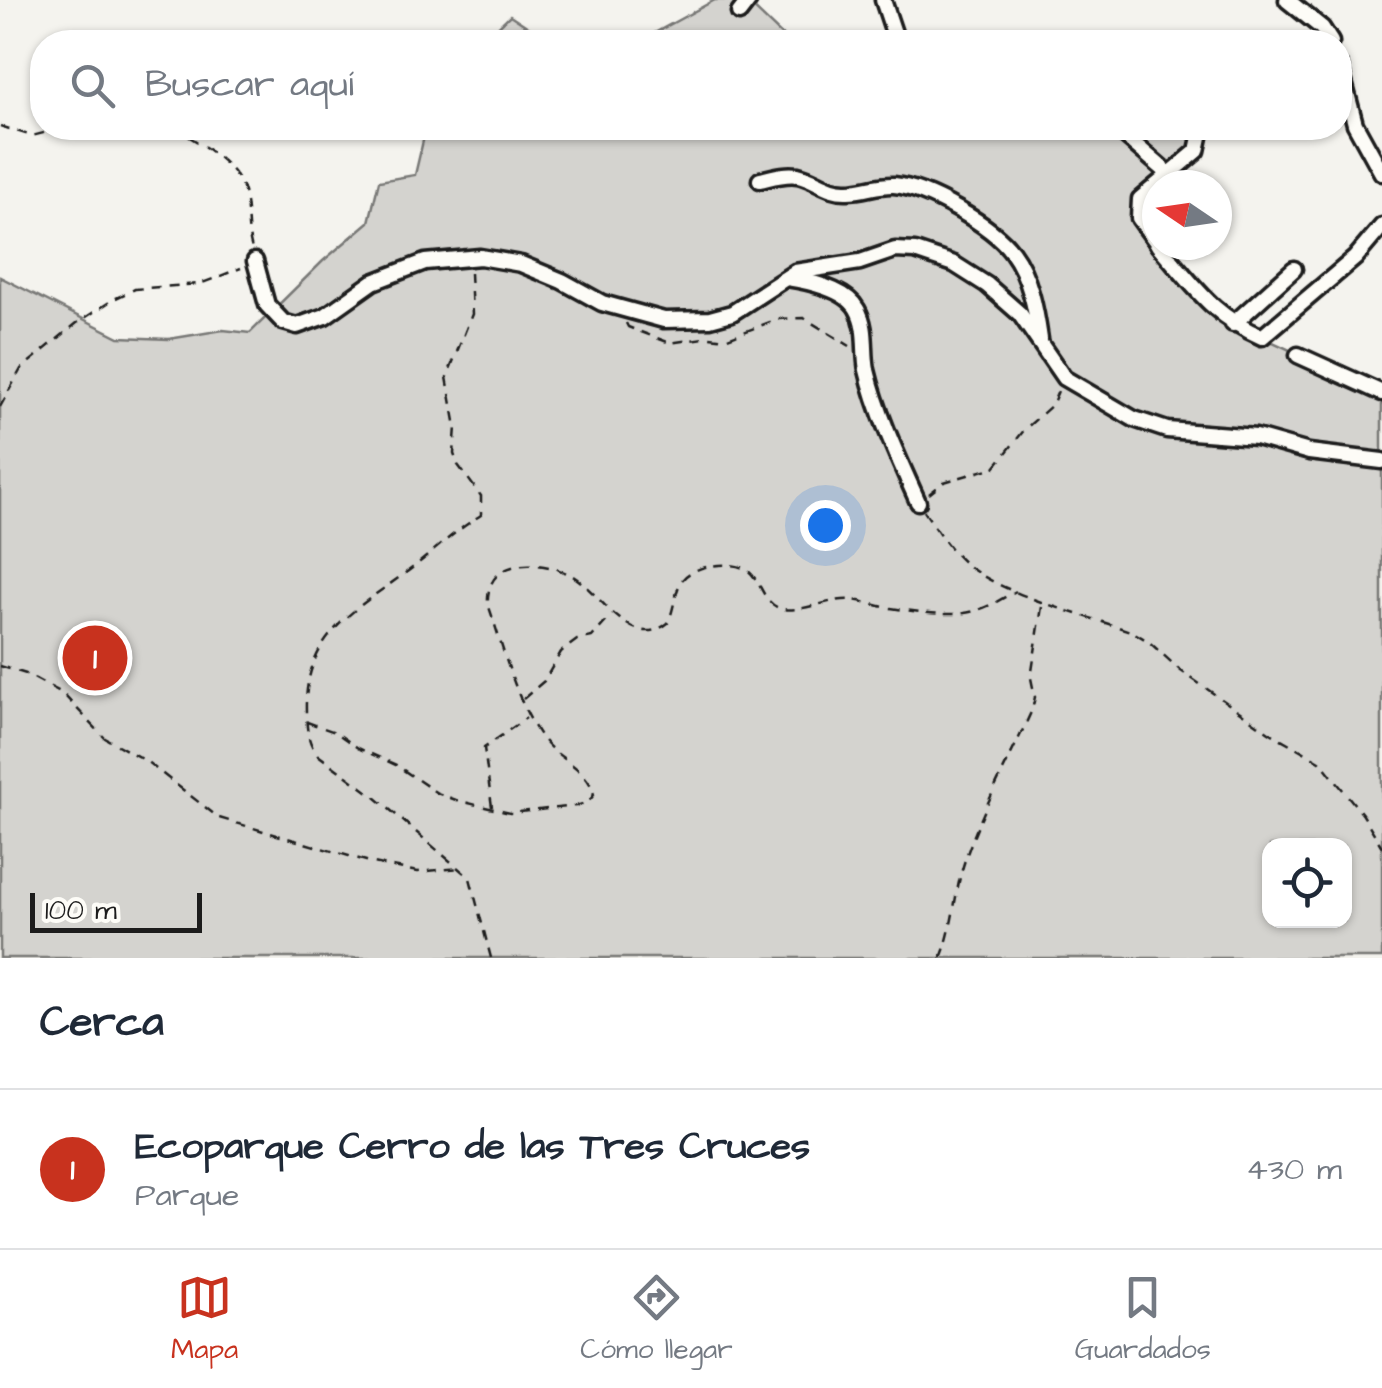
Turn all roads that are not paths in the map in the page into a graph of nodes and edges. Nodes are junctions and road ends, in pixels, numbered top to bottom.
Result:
1 (749, 0) edge
2 (882, 0) edge
3 (1287, 0) edge
4 (739, 13) dead end
5 (892, 30) edge
6 (1323, 30) edge
7 (1352, 113) edge
8 (1130, 140) edge
9 (1199, 140) edge
10 (1165, 170) edge
11 (1175, 170) edge
12 (1382, 173) edge
13 (760, 180) dead end
14 (1142, 197) edge
15 (1142, 222) edge
16 (1382, 226) edge
17 (1172, 260) edge
18 (256, 261) road end
19 (1294, 269) dead end
20 (786, 278) junction
21 (1233, 324) junction
22 (1041, 345) junction
23 (1298, 355) dead end
24 (1382, 393) edge
25 (1382, 461) edge
26 (918, 502) road end

1 - 4 street
2 - 5 street
3 - 6 street
7 - 12 street
8 - 10 street
9 - 11 street
13 - 22 street
14 - 15 street
16 - 21 street
17 - 21 street
18 - 20 street
19 - 21 street
20 - 22 street
20 - 26 street
22 - 25 street
23 - 24 street

